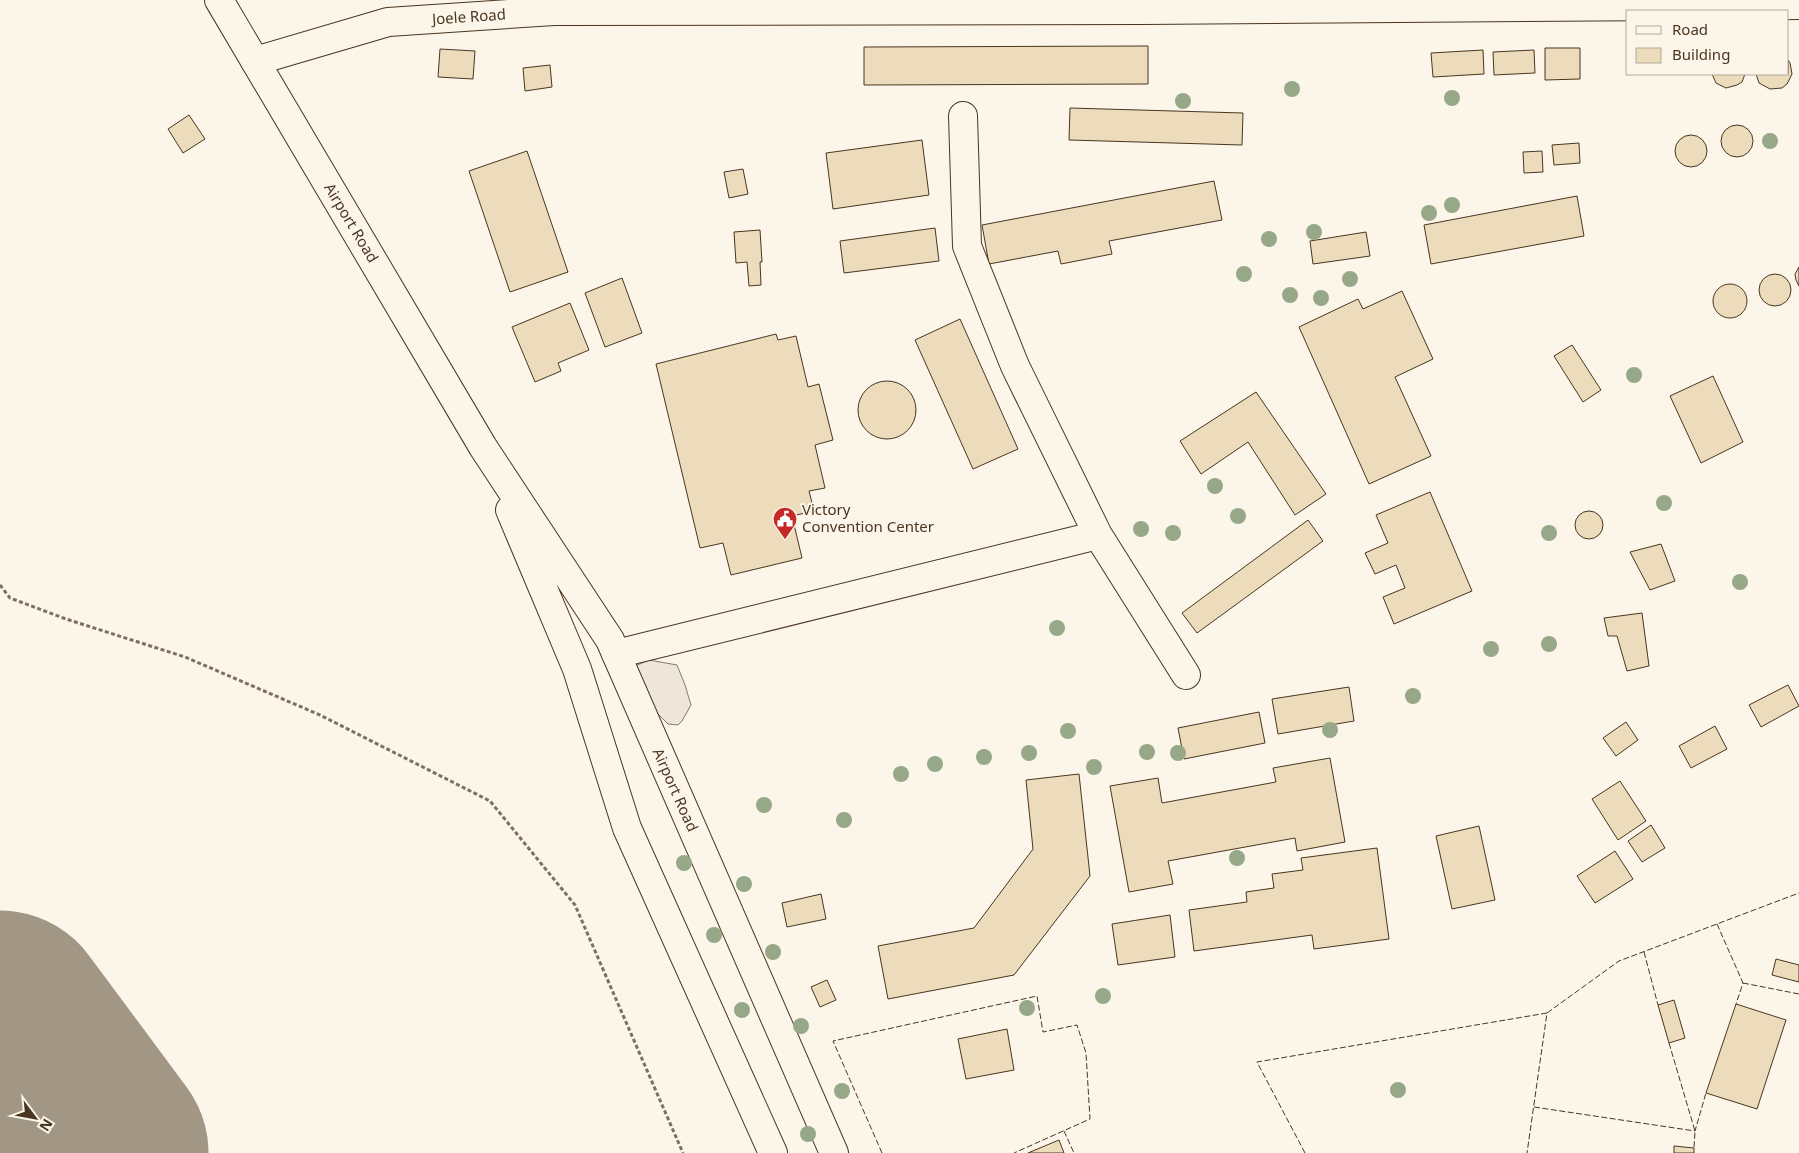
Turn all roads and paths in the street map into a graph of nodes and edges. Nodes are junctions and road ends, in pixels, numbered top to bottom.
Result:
1 (219, 0) edge
2 (1543, 3) edge
3 (775, 5) edge
4 (1143, 5) edge
5 (1799, 5) edge
6 (255, 61) junction
7 (963, 116) dead end
8 (483, 447) junction
9 (1098, 535) junction
10 (0, 585) edge
11 (616, 654) junction
12 (1186, 675) dead end
13 (684, 1153) edge
14 (774, 1153) edge
15 (834, 1153) edge

1 - 6 street, Airport Road
2 - 4 street, Joele Road
2 - 5 street, Joele Road
3 - 4 street, Joele Road
3 - 6 street, Joele Road
6 - 8 street, Airport Road
7 - 9 street
8 - 11 street, Airport Road
8 - 14 street, Airport Road
9 - 11 street
9 - 12 street
10 - 13 path
11 - 15 street, Airport Road

